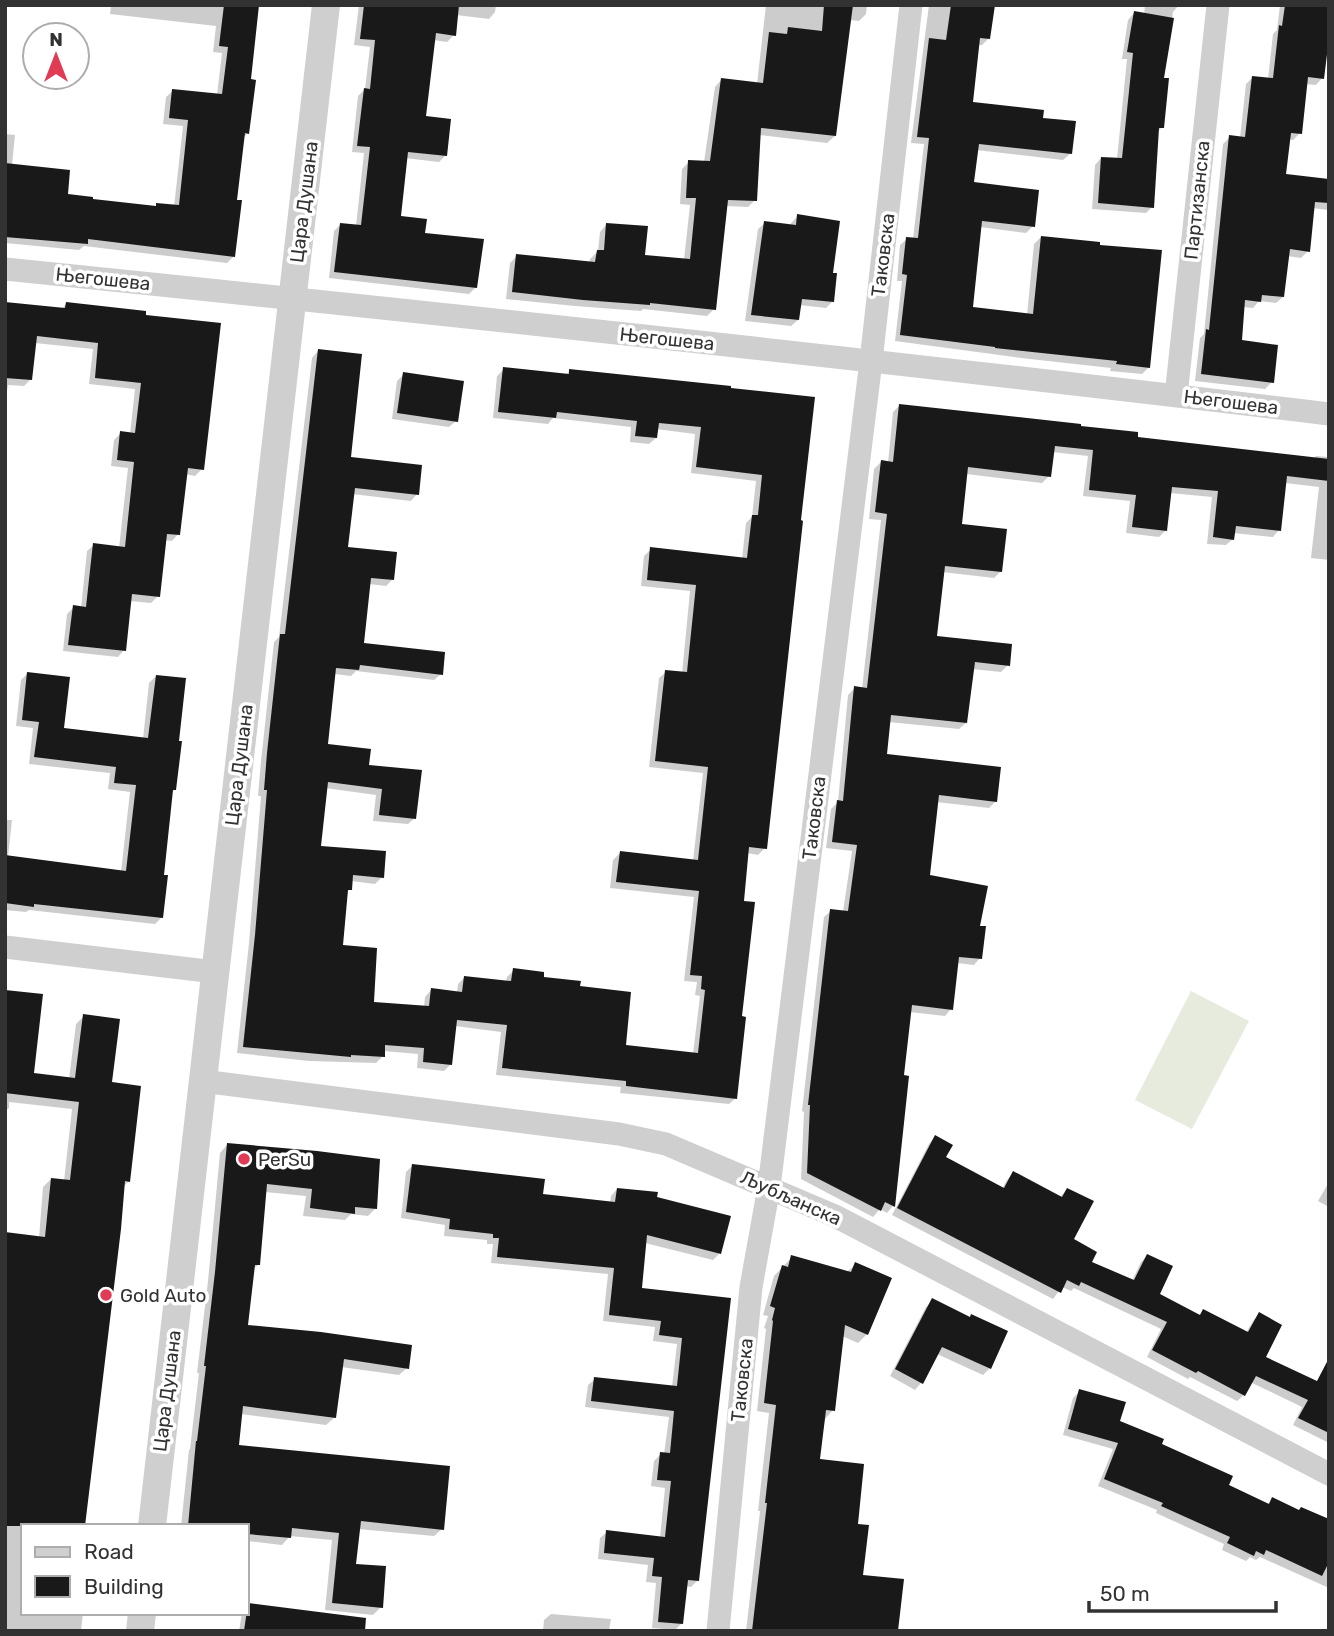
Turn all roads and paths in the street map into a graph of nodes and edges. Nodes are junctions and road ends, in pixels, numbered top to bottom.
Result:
1 (326, 5) edge
2 (911, 5) edge
3 (1218, 5) edge
4 (5, 269) edge
5 (292, 298) junction
6 (870, 361) junction
7 (1176, 396) junction
8 (1329, 414) edge
9 (5, 947) edge
10 (215, 972) junction
11 (202, 1081) junction
12 (769, 1187) junction
13 (1329, 1474) edge
14 (152, 1524) edge
15 (718, 1631) edge

1 - 5 street, Цара Душана
2 - 6 street, Таковска
3 - 7 street, Партизанска
4 - 5 street, Његошева
5 - 6 street, Његошева
5 - 10 street, Цара Душана
6 - 7 street, Његошева
6 - 12 street, Таковска
7 - 8 street, Његошева
9 - 10 street
10 - 11 street, Цара Душана
11 - 12 street, Љубљанска
11 - 14 street, Цара Душана
12 - 13 street, Љубљанска
12 - 15 street, Таковска

